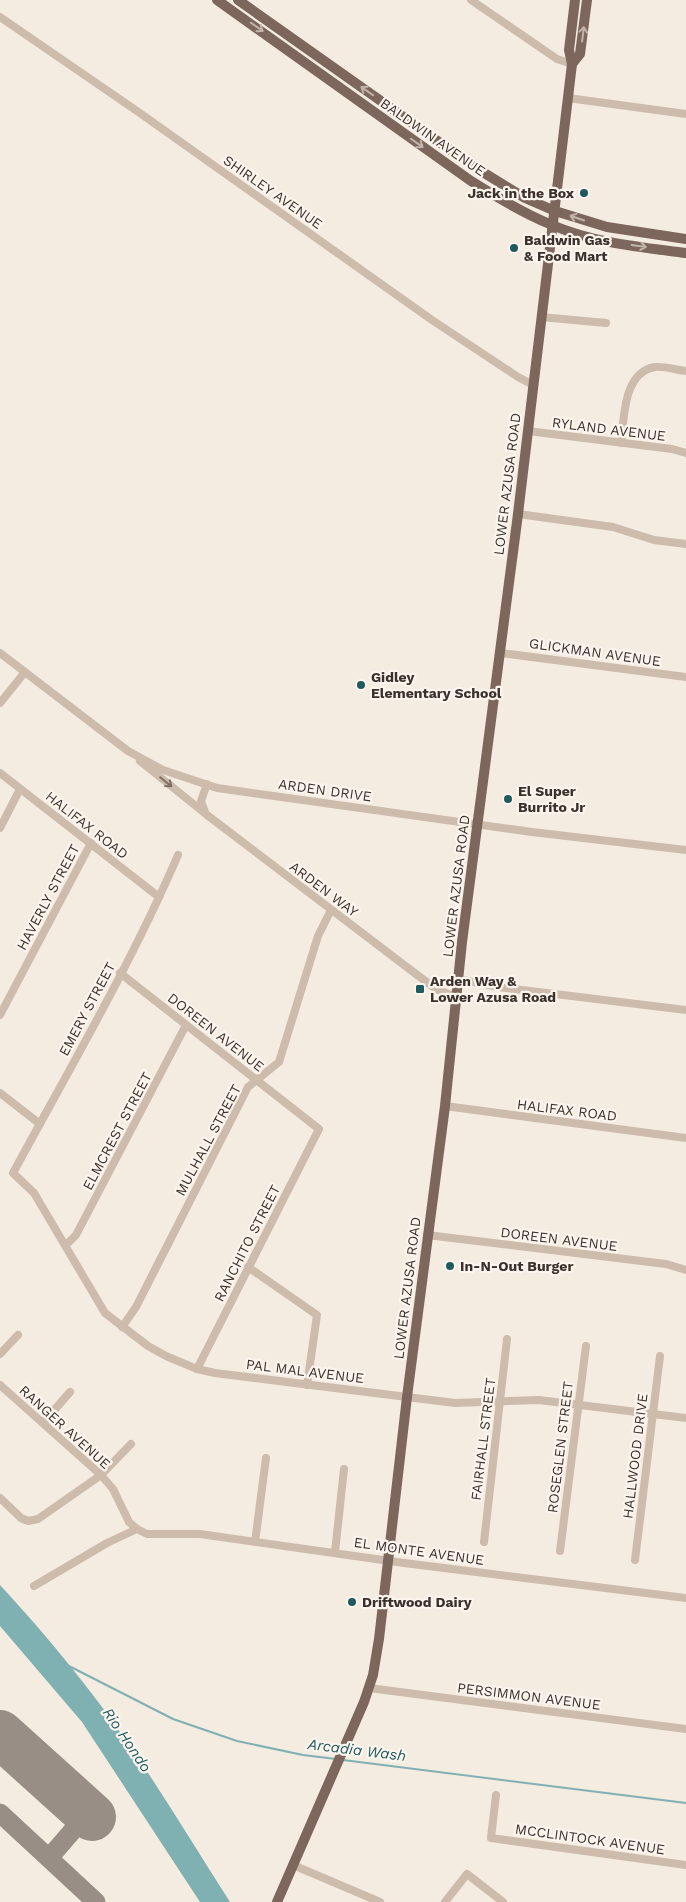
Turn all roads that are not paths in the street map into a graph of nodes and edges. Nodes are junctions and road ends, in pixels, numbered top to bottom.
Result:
1 (217, 0) edge
2 (238, 0) edge
3 (472, 0) edge
4 (575, 0) edge
5 (587, 0) edge
6 (0, 16) edge
7 (572, 64) junction
8 (568, 98) junction
9 (686, 114) edge
10 (555, 211) junction
11 (552, 225) junction
12 (686, 239) edge
13 (686, 253) edge
14 (541, 317) junction
15 (606, 323) dead end
16 (686, 371) edge
17 (533, 385) junction
18 (528, 431) junction
19 (621, 444) junction
20 (686, 453) edge
21 (518, 514) junction
22 (686, 544) edge
23 (0, 653) edge
24 (500, 653) junction
25 (25, 672) junction
26 (686, 677) edge
27 (0, 704) edge
28 (128, 751) junction
29 (0, 773) edge
30 (207, 784) junction
31 (20, 789) junction
32 (206, 814) junction
33 (478, 823) junction
34 (0, 828) edge
35 (91, 844) junction
36 (686, 850) edge
37 (178, 855) dead end
38 (159, 897) junction
39 (331, 910) junction
40 (120, 973) junction
41 (458, 979) junction
42 (456, 997) junction
43 (686, 1010) edge
44 (0, 1015) edge
45 (186, 1025) junction
46 (258, 1081) junction
47 (0, 1093) edge
48 (445, 1106) junction
49 (40, 1124) junction
50 (319, 1129) joint
51 (686, 1138) edge
52 (14, 1173) joint
53 (427, 1236) junction
54 (66, 1245) junction
55 (248, 1267) junction
56 (686, 1270) edge
57 (122, 1327) junction
58 (18, 1334) dead end
59 (508, 1339) dead end
60 (586, 1346) dead end
61 (0, 1354) edge
62 (660, 1356) dead end
63 (197, 1368) junction
64 (308, 1385) junction
65 (0, 1386) edge
66 (70, 1392) dead end
67 (407, 1397) junction
68 (500, 1402) junction
69 (578, 1404) junction
70 (654, 1414) junction
71 (686, 1418) edge
72 (43, 1423) junction
73 (131, 1444) dead end
74 (266, 1458) dead end
75 (344, 1470) dead end
76 (101, 1475) junction
77 (0, 1498) edge
78 (137, 1529) junction
79 (148, 1534) joint
80 (256, 1542) junction
81 (484, 1542) dead end
82 (560, 1551) dead end
83 (334, 1552) junction
84 (389, 1560) junction
85 (634, 1560) dead end
86 (34, 1586) dead end
87 (686, 1598) edge
88 (369, 1688) junction
89 (686, 1729) edge
90 (496, 1794) dead end
91 (294, 1865) junction
92 (686, 1865) edge
93 (277, 1902) edge
94 (380, 1902) edge
95 (445, 1902) edge
96 (503, 1902) edge

1 -> 11 main road, BALDWIN AVENUE
10 -> 2 main road, BALDWIN AVENUE
3 - 7 street
4 - 7 main road, LOWER AZUSA ROAD
7 -> 5 main road, LOWER AZUSA ROAD
6 - 17 street, SHIRLEY AVENUE
7 - 8 main road, LOWER AZUSA ROAD
8 - 9 street
8 - 10 main road, LOWER AZUSA ROAD
10 - 11 main road, LOWER AZUSA ROAD
12 -> 10 main road, BALDWIN AVENUE
11 -> 13 main road, BALDWIN AVENUE
11 - 14 main road, LOWER AZUSA ROAD
14 - 15 street
14 - 17 main road, LOWER AZUSA ROAD
16 - 19 street
17 - 18 main road, LOWER AZUSA ROAD
18 - 19 street, RYLAND AVENUE
18 - 21 main road, LOWER AZUSA ROAD
19 - 20 street, RYLAND AVENUE
21 - 22 street
21 - 24 main road, LOWER AZUSA ROAD
23 - 25 street, ARDEN DRIVE
24 - 26 street, GLICKMAN AVENUE
24 - 33 main road, LOWER AZUSA ROAD
25 - 27 street
25 - 28 street, ARDEN DRIVE
28 - 30 street, ARDEN DRIVE
28 -> 32 street, ARDEN WAY
29 - 31 street, HALIFAX ROAD
30 - 32 street
30 - 33 street, ARDEN DRIVE
31 - 34 street
31 - 35 street, HALIFAX ROAD
32 - 39 street, ARDEN WAY
33 - 36 street, ARDEN DRIVE
33 - 41 main road, LOWER AZUSA ROAD
35 - 38 street, HALIFAX ROAD
35 - 44 street, HAVERLY STREET
37 - 38 street, EMERY STREET
38 - 40 street, EMERY STREET
39 - 42 street, ARDEN WAY
39 - 46 street, MULHALL STREET
40 - 45 street, DOREEN AVENUE
40 - 49 street, EMERY STREET
41 - 42 main road, LOWER AZUSA ROAD
41 - 43 street
42 - 48 main road, LOWER AZUSA ROAD
45 - 46 street, DOREEN AVENUE
45 - 54 street, ELMCREST STREET
46 - 50 street, DOREEN AVENUE
46 - 57 street, MULHALL STREET
47 - 49 street
48 - 51 street, HALIFAX ROAD
48 - 53 main road, LOWER AZUSA ROAD
49 - 52 street, EMERY STREET
50 - 55 street, RANCHITO STREET
52 - 54 street, PAL MAL AVENUE
53 - 56 street, DOREEN AVENUE
53 - 67 main road, LOWER AZUSA ROAD
54 - 57 street, PAL MAL AVENUE
55 - 63 street, RANCHITO STREET
55 - 64 street
57 - 63 street, PAL MAL AVENUE
58 - 61 street
59 - 68 street, FAIRHALL STREET
60 - 69 street, ROSEGLEN STREET
62 - 70 street, HALLWOOD DRIVE
63 - 64 street, PAL MAL AVENUE
64 - 67 street, PAL MAL AVENUE
65 - 72 street, RANGER AVENUE
66 - 72 street
67 - 68 street, PAL MAL AVENUE
67 - 84 main road, LOWER AZUSA ROAD
68 - 69 street, PAL MAL AVENUE
68 - 81 street, FAIRHALL STREET
69 - 70 street, PAL MAL AVENUE
69 - 82 street, ROSEGLEN STREET
70 - 71 street, PAL MAL AVENUE
70 - 85 street, HALLWOOD DRIVE
72 - 76 street, RANGER AVENUE
73 - 76 street
74 - 80 street
75 - 83 street
76 - 77 street
76 - 78 street, RANGER AVENUE
78 - 79 street, RANGER AVENUE
78 - 86 street
79 - 80 street, EL MONTE AVENUE
80 - 83 street, EL MONTE AVENUE
83 - 84 street, EL MONTE AVENUE
84 - 87 street, EL MONTE AVENUE
84 - 88 main road, LOWER AZUSA ROAD
88 - 89 street, PERSIMMON AVENUE
88 - 91 main road, LOWER AZUSA ROAD
90 - 92 street, MCCLINTOCK AVENUE
91 - 93 main road, LOWER AZUSA ROAD
91 - 94 street
95 - 96 street

